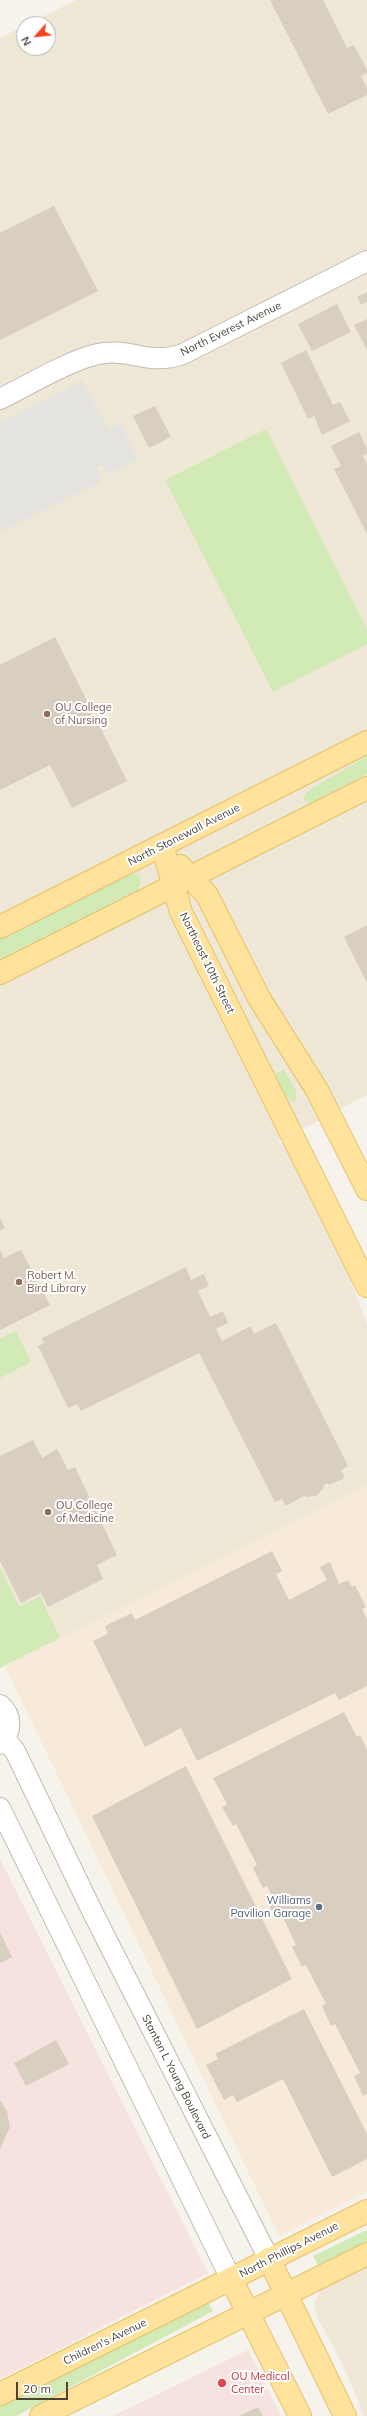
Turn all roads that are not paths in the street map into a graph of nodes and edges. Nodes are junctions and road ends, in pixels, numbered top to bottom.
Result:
1 (367, 261) edge
2 (0, 399) edge
3 (367, 742) edge
4 (367, 788) edge
5 (162, 845) junction
6 (182, 880) junction
7 (0, 927) edge
8 (0, 973) edge
9 (367, 1189) edge
10 (367, 1286) edge
11 (0, 1705) edge
12 (3, 1742) edge
13 (0, 1808) edge
14 (367, 2211) edge
15 (367, 2254) edge
16 (270, 2259) junction
17 (231, 2279) junction
18 (210, 2290) joint
19 (287, 2293) junction
20 (248, 2313) junction
21 (0, 2394) edge
22 (41, 2416) edge
23 (300, 2416) edge
24 (345, 2416) edge

1 - 2 street, North Everest Avenue
3 - 5 main road, North Stonewall Avenue
4 - 6 main road
5 - 6 main road, Northeast 10th Street
5 - 7 main road, North Stonewall Avenue
6 - 8 main road
6 - 9 main road, Northeast 10th Street
6 - 10 main road, Northeast 10th Street
11 - 12 street
12 - 16 street, Stanton L Young Boulevard
13 - 17 street
14 - 16 main road, North Phillips Avenue
15 - 19 main road
16 - 17 main road, North Phillips Avenue
16 - 19 main road, Stanton L Young Boulevard
17 - 18 main road, North Phillips Avenue
17 - 20 main road
18 - 21 main road, Children's Avenue
19 - 20 main road
19 - 24 main road, Stanton L Young Boulevard
20 - 22 main road
20 - 23 main road

